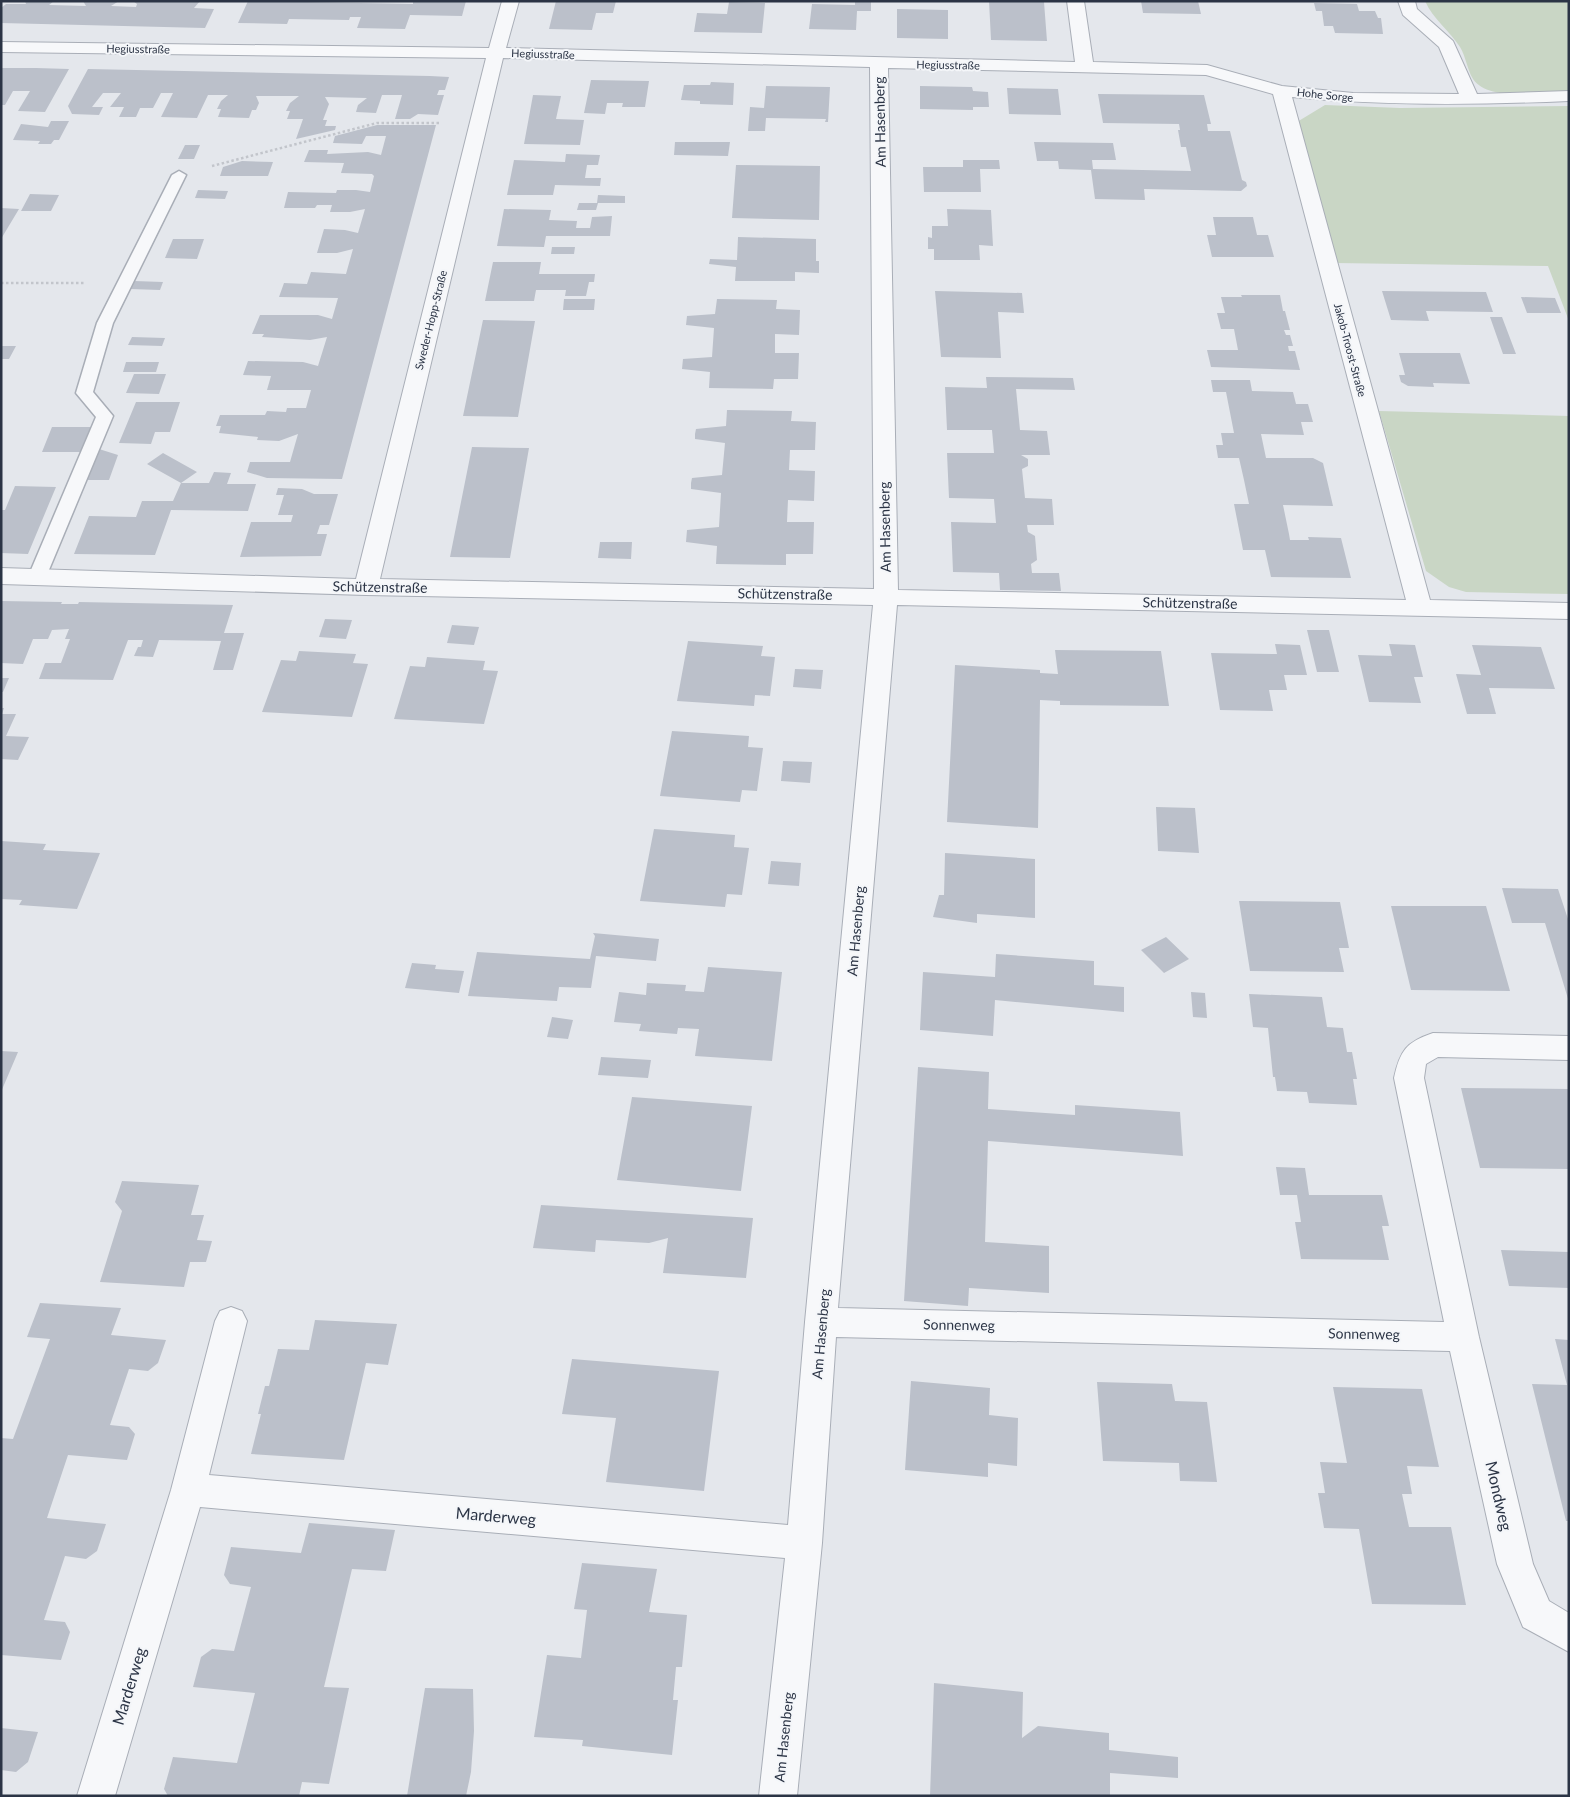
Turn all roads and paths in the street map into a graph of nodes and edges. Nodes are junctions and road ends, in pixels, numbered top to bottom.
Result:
1 (511, 1) edge
2 (1075, 1) edge
3 (1406, 1) edge
4 (1, 47) edge
5 (496, 53) junction
6 (879, 64) junction
7 (1085, 67) junction
8 (1281, 91) junction
9 (1569, 96) edge
10 (1470, 100) junction
11 (479, 123) junction
12 (179, 175) joint
13 (1, 283) edge
14 (125, 284) junction
15 (1, 576) edge
16 (37, 577) junction
17 (366, 587) junction
18 (886, 596) junction
19 (1420, 609) junction
20 (1569, 611) edge
21 (1569, 1048) edge
22 (231, 1321) dead end
23 (821, 1322) junction
24 (1463, 1337) junction
25 (188, 1490) junction
26 (804, 1543) junction
27 (1569, 1634) edge
28 (96, 1796) edge
29 (778, 1796) edge

1 - 5 street, Sweder-Hopp-Straße
2 - 7 street
3 - 10 street
4 - 5 street, Hegiusstraße
5 - 6 street, Hegiusstraße
5 - 11 street, Sweder-Hopp-Straße
6 - 7 street, Hegiusstraße
6 - 18 street, Am Hasenberg
7 - 8 street, Hohe Sorge
8 - 10 street, Hohe Sorge
8 - 19 street, Jakob-Troost-Straße
9 - 10 street, Hohe Sorge
11 - 12 path
11 - 17 street, Sweder-Hopp-Straße
12 - 14 lane
13 - 14 path
14 - 16 lane
15 - 16 street, Schützenstraße
16 - 17 street, Schützenstraße
17 - 18 street, Schützenstraße
18 - 19 street, Schützenstraße
18 - 23 street, Am Hasenberg
19 - 20 street, Schützenstraße
21 - 24 street
22 - 25 street, Marderweg
23 - 24 street, Sonnenweg
23 - 26 street, Am Hasenberg
24 - 27 street, Mondweg
25 - 26 street, Marderweg
25 - 28 street, Marderweg
26 - 29 street, Am Hasenberg

